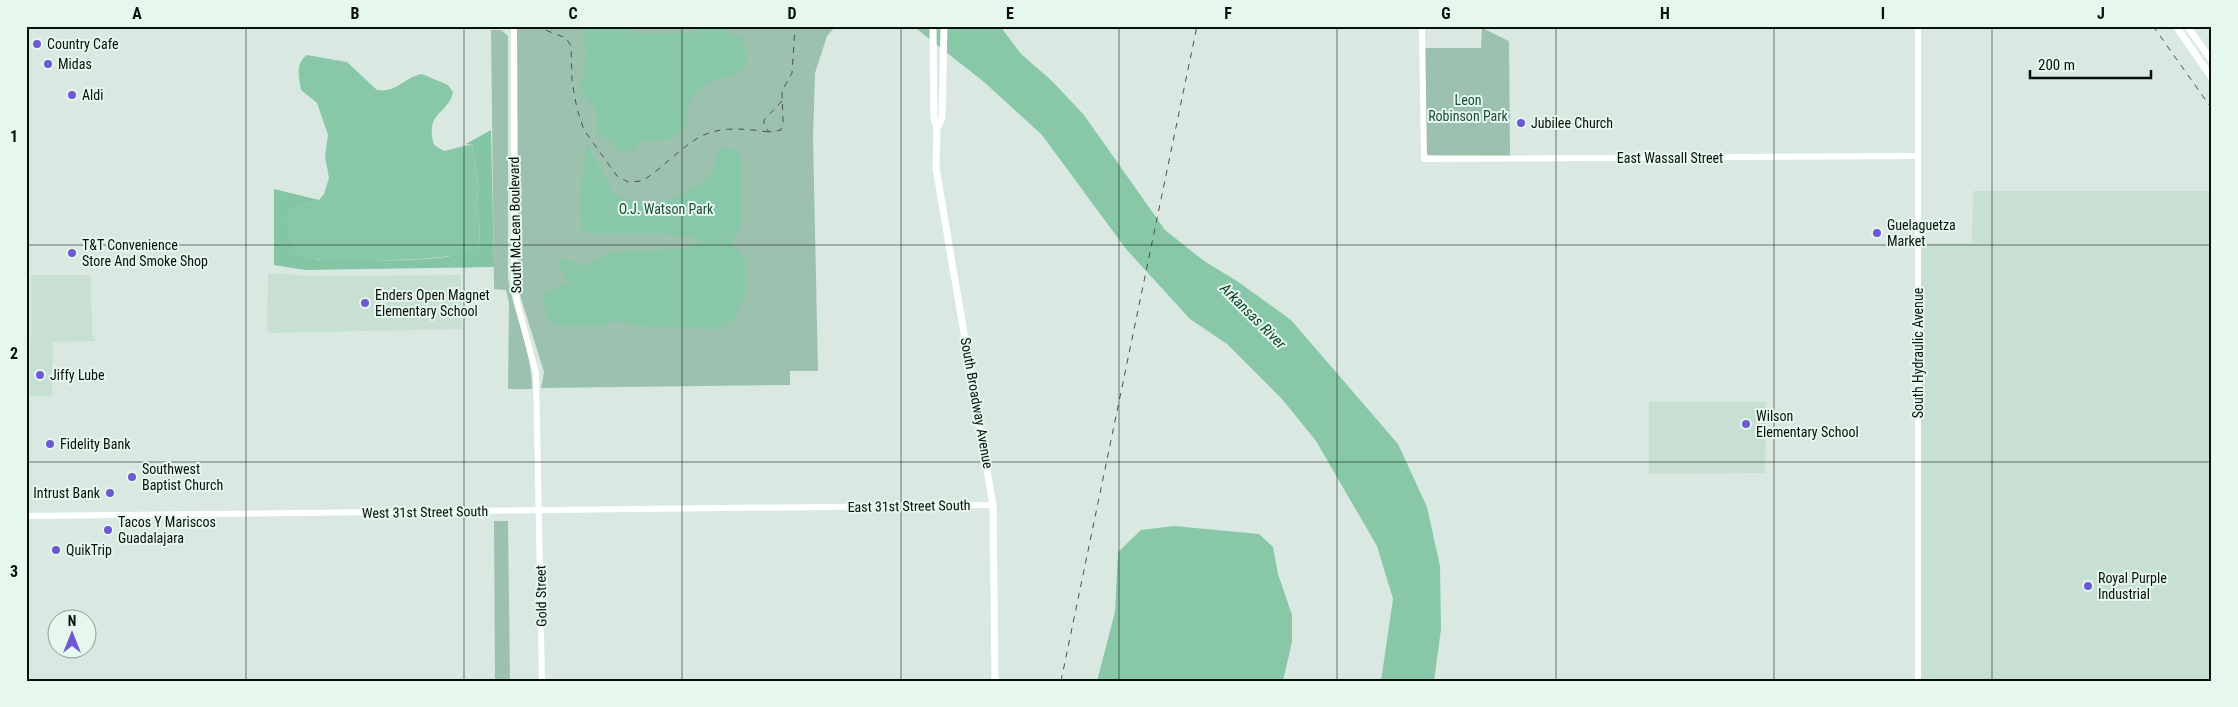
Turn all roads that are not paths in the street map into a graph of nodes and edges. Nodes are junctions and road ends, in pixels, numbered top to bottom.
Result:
1 (514, 26) edge
2 (933, 26) edge
3 (944, 26) edge
4 (1422, 26) edge
5 (1918, 26) edge
6 (2176, 26) edge
7 (2187, 26) edge
8 (2212, 61) edge
9 (2212, 78) edge
10 (937, 128) junction
11 (1917, 156) junction
12 (993, 505) junction
13 (824, 508) joint
14 (539, 511) junction
15 (26, 516) edge
16 (542, 681) edge
17 (995, 681) edge
18 (1918, 681) edge

1 - 14 street, South McLean Boulevard
2 - 10 main road, South Broadway Avenue
3 - 10 main road, South Broadway Avenue
4 - 11 street, East Wassall Street
5 - 11 street, South Hydraulic Avenue
6 - 9 main road
7 - 8 main road
10 - 12 main road, South Broadway Avenue
11 - 18 street, South Hydraulic Avenue
12 - 13 street, East 31st Street South
12 - 17 main road, South Broadway Avenue
13 - 14 street, West 31st Street South
14 - 15 street, West 31st Street South
14 - 16 street, Gold Street

